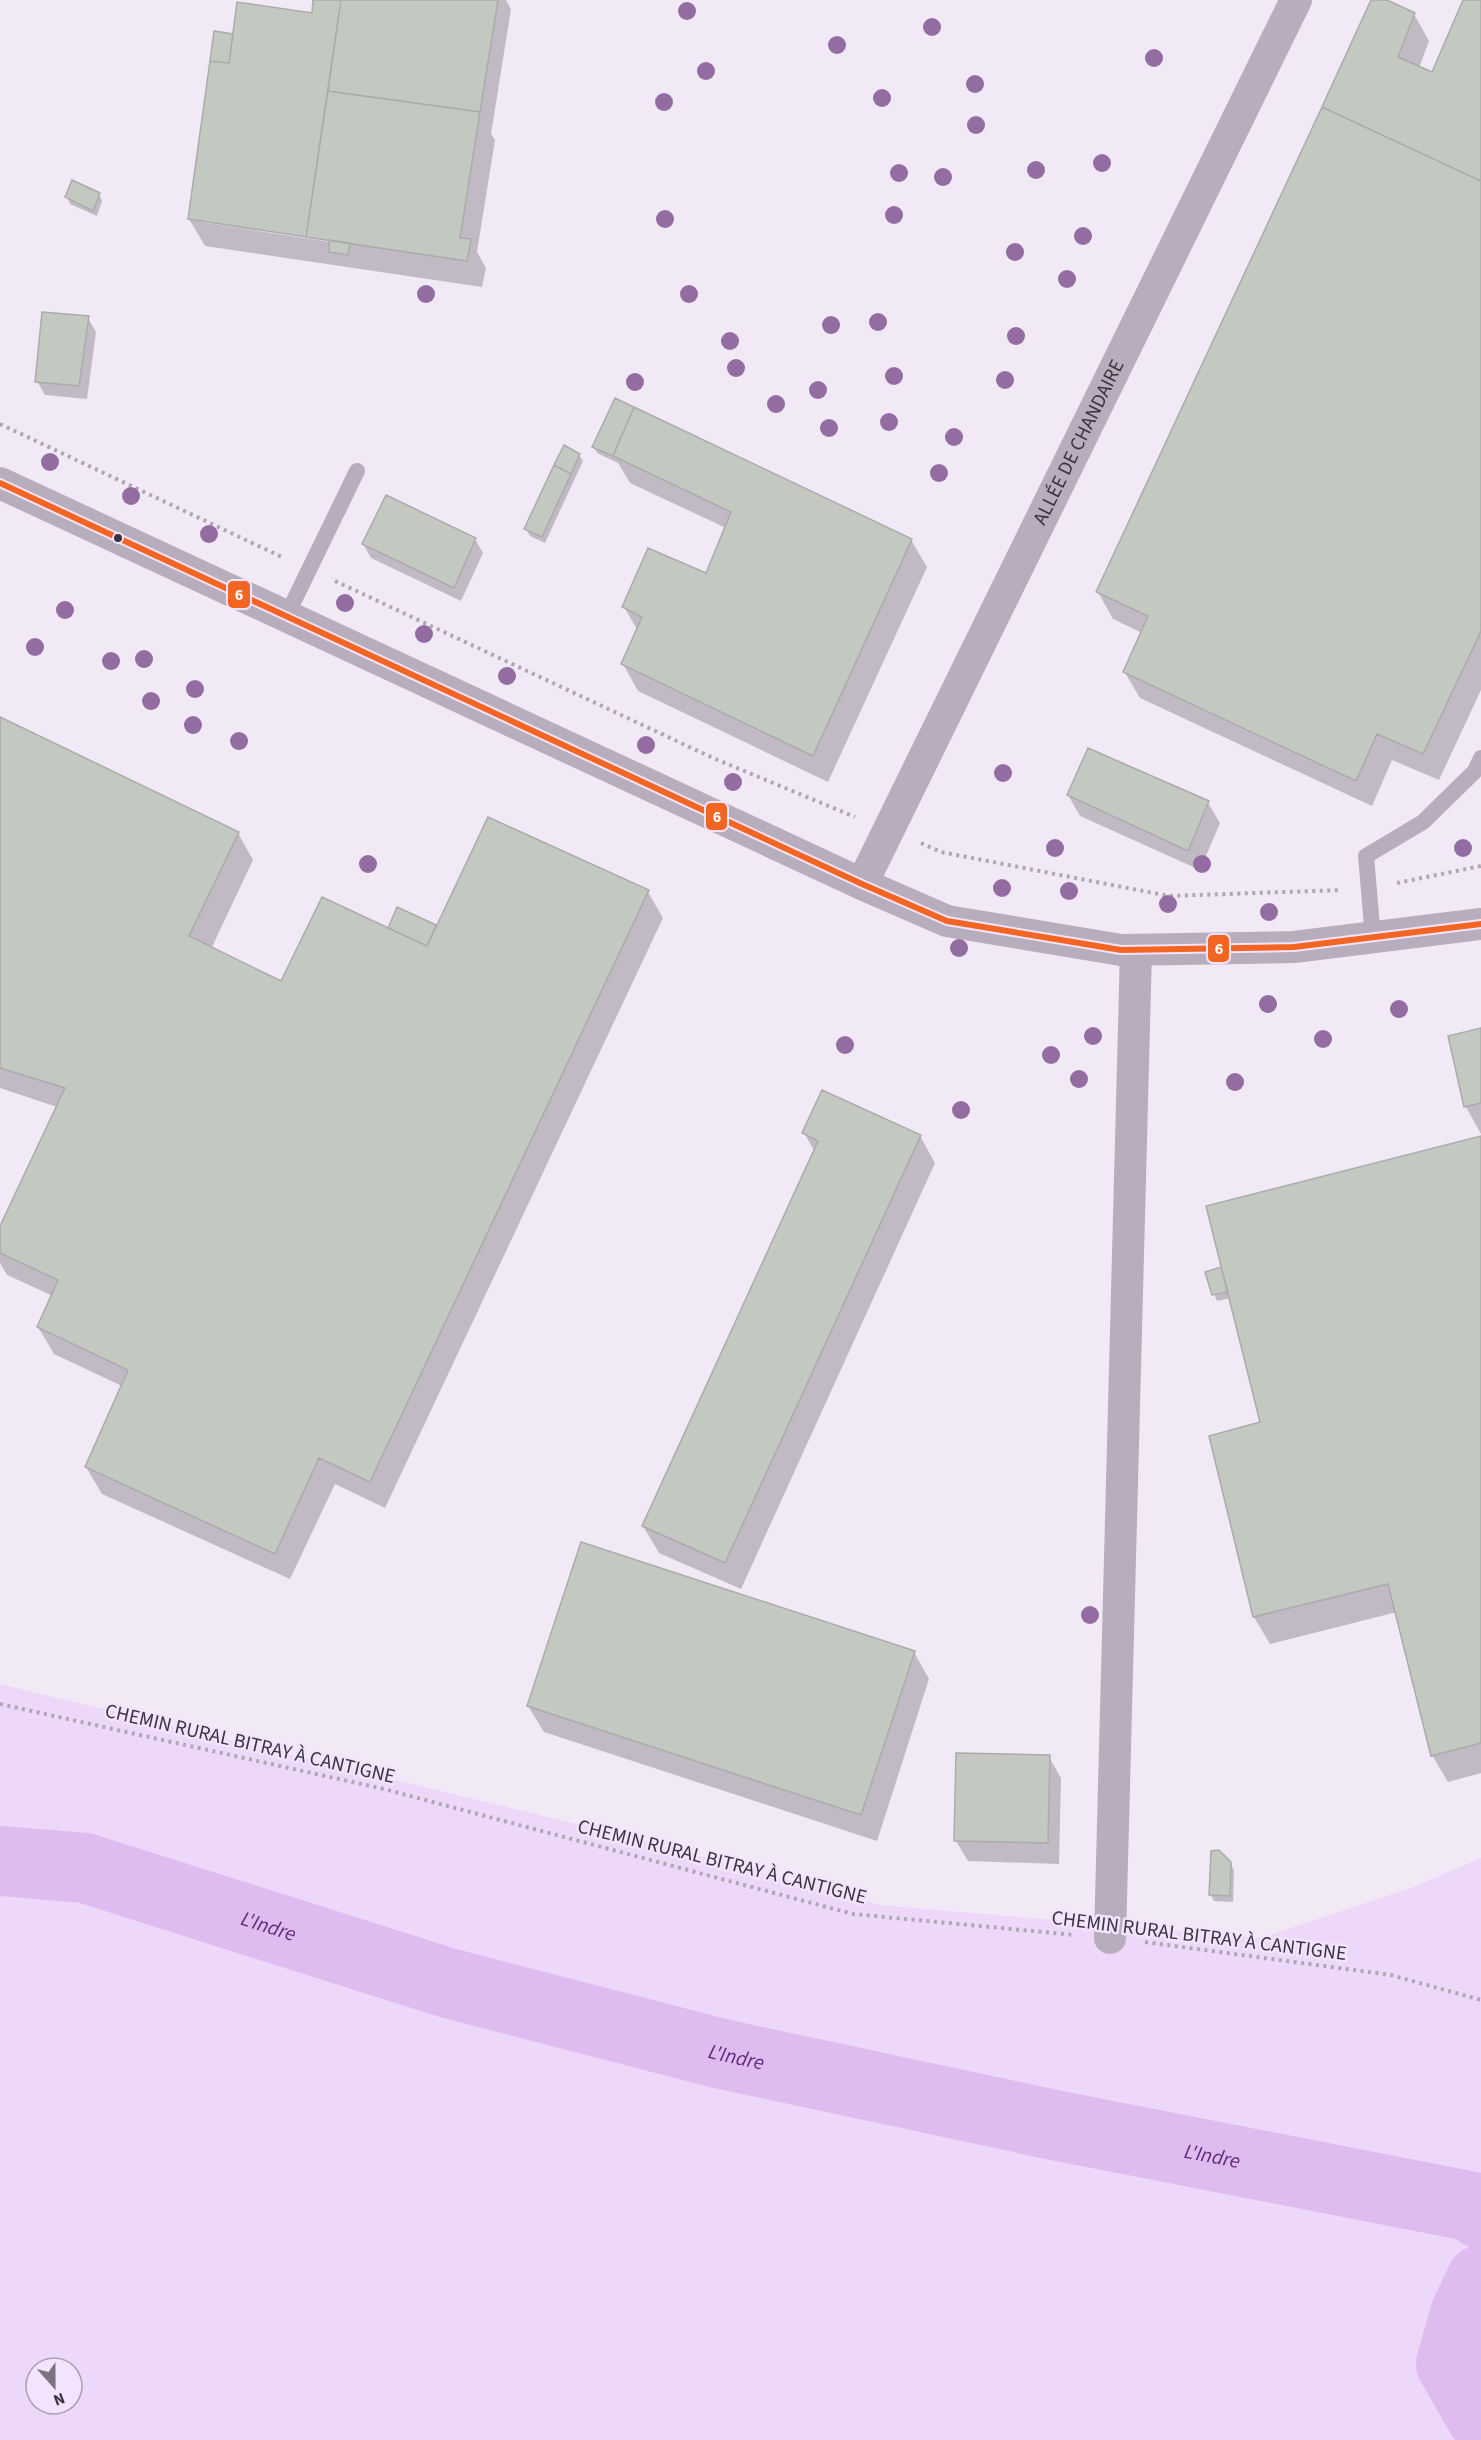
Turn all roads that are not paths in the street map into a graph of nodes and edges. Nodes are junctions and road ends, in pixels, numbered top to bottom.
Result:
1 (1296, 0) edge
2 (357, 471) dead end
3 (0, 483) edge
4 (286, 616) junction
5 (1481, 758) edge
6 (862, 884) junction
7 (1481, 924) edge
8 (1373, 938) junction
9 (1136, 950) junction
10 (1110, 1938) road end

1 - 6 street, ALLÉE DE CHANDAIRE
2 - 4 lane
3 - 4 street
4 - 6 street
5 - 8 lane
6 - 9 street
7 - 8 street
8 - 9 street
9 - 10 street

